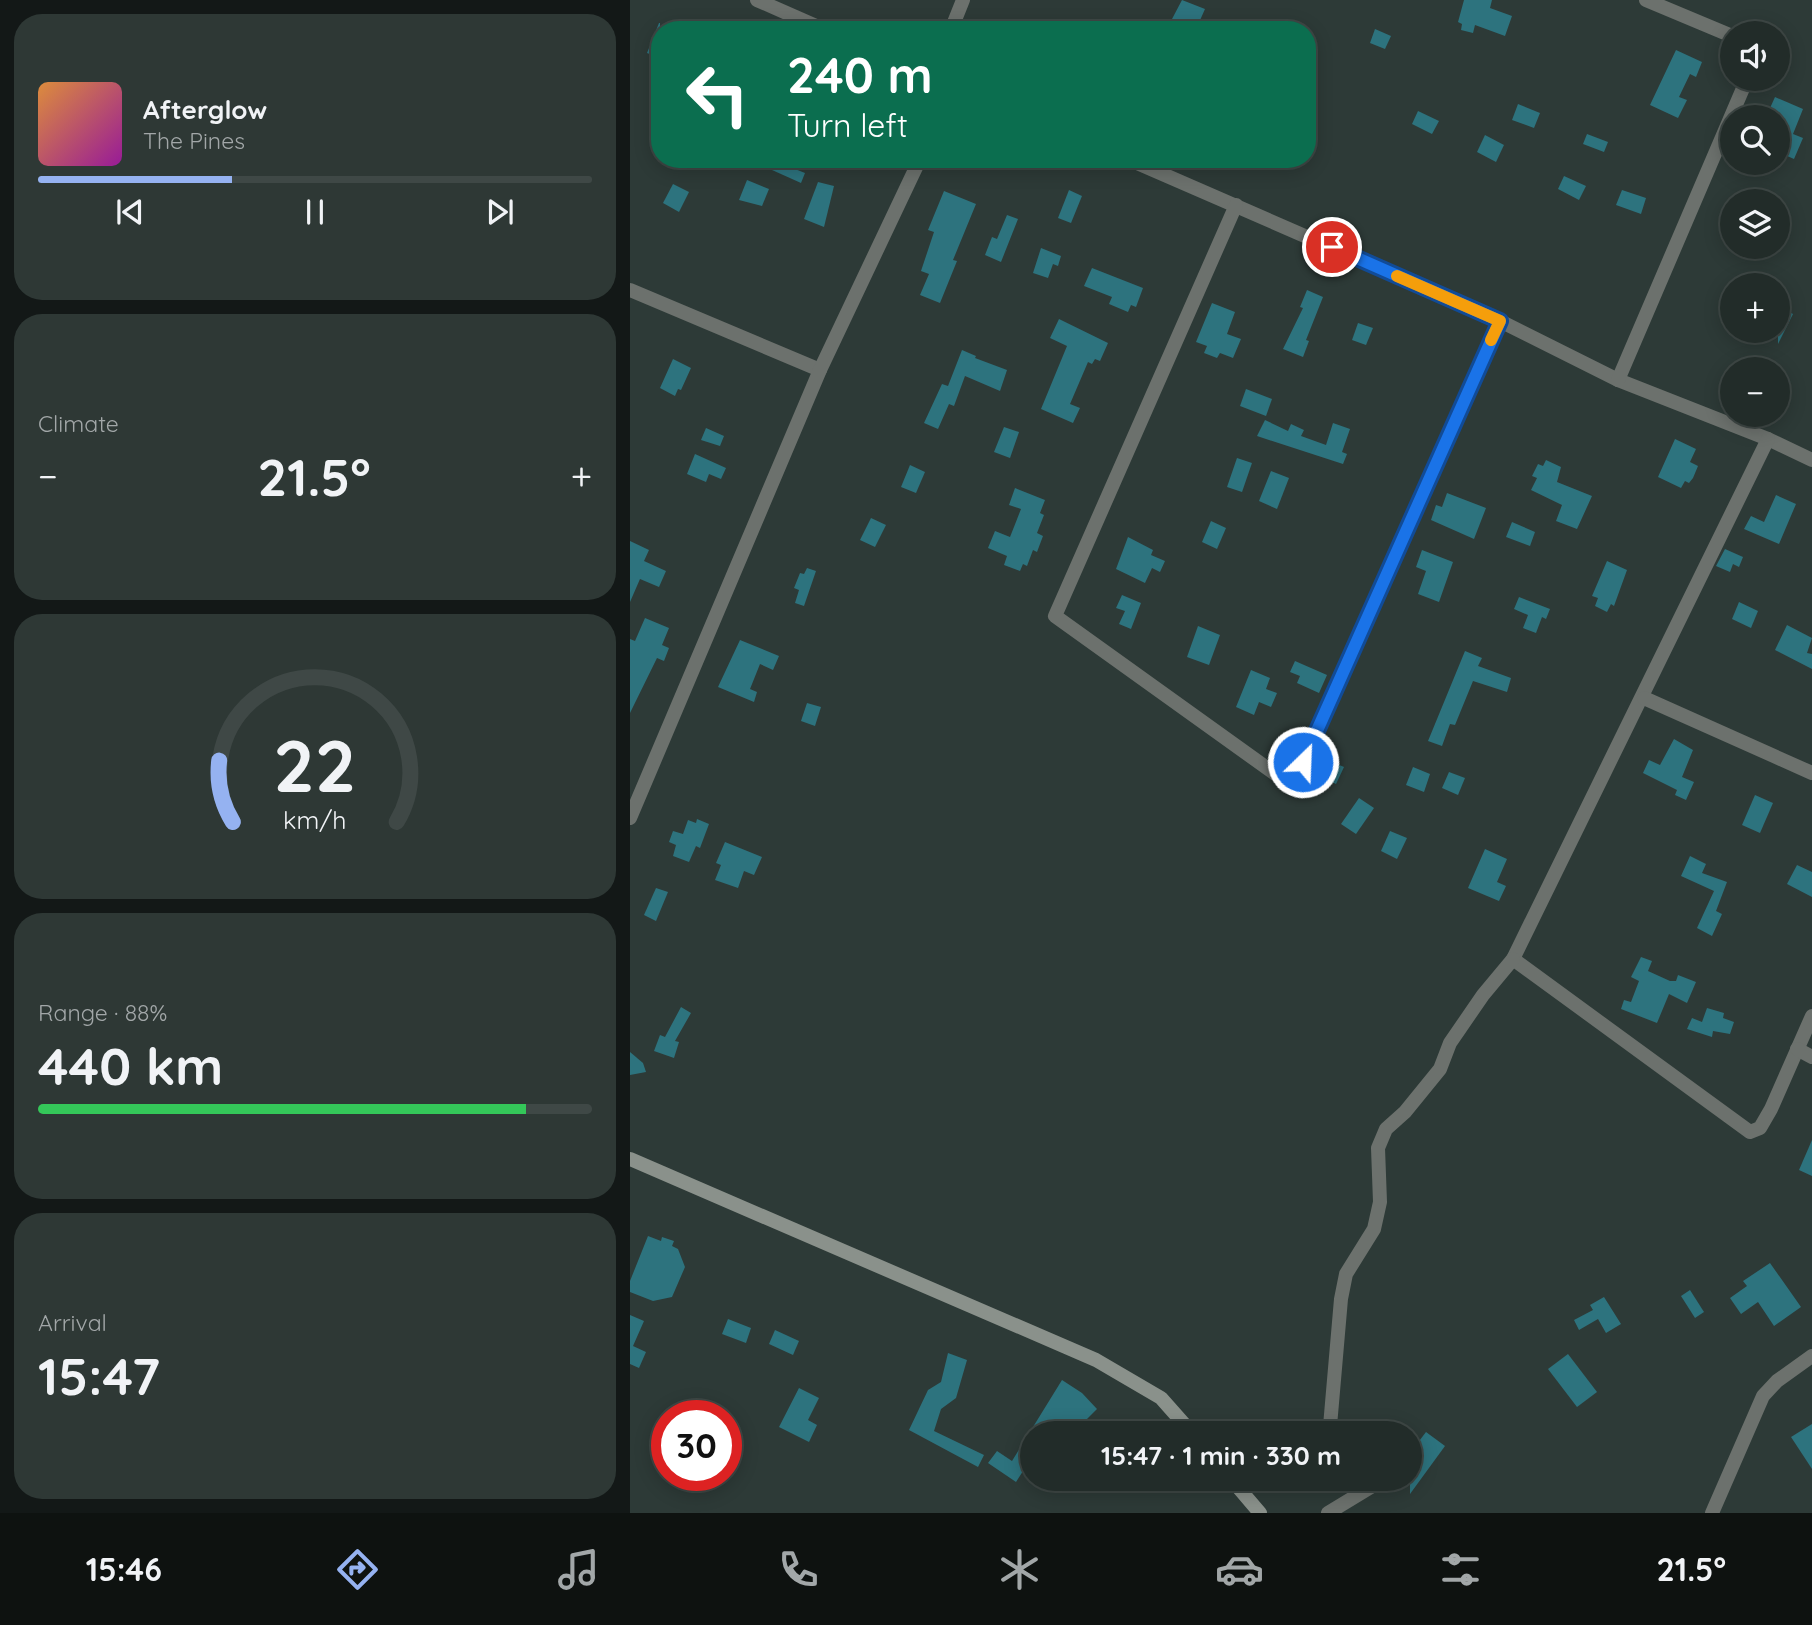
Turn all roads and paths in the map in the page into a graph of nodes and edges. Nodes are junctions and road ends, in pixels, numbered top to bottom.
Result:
1 (757, 0) edge
2 (963, 0) edge
3 (1646, 0) edge
4 (805, 21) edge
5 (955, 21) edge
6 (1720, 31) edge
7 (1742, 91) edge
8 (916, 168) edge
9 (1149, 168) edge
10 (1236, 205) junction
11 (630, 290) edge
12 (1500, 321) junction
13 (820, 370) junction
14 (1618, 380) junction
15 (1768, 439) junction
16 (1812, 460) edge
17 (1644, 698) junction
18 (1812, 773) edge
19 (630, 818) edge
20 (1513, 959) junction
21 (1812, 1016) edge
22 (1797, 1049) junction
23 (1812, 1057) edge
24 (632, 1165) edge
25 (1812, 1356) edge
26 (1181, 1421) edge
27 (1330, 1421) edge
28 (1241, 1491) edge
29 (1360, 1491) edge
30 (1260, 1513) edge
31 (1328, 1513) edge
32 (1712, 1513) edge

1 - 4 street
2 - 5 street
3 - 6 street
7 - 14 street
8 - 13 street
9 - 10 street
10 - 12 street
10 - 12 street
11 - 13 street
12 - 14 street
13 - 19 street
14 - 15 street
15 - 16 street
15 - 17 street
17 - 18 street
17 - 20 street
20 - 22 street
20 - 27 street
21 - 22 street
22 - 23 street
24 - 26 street
25 - 32 street
28 - 30 street
29 - 31 street

